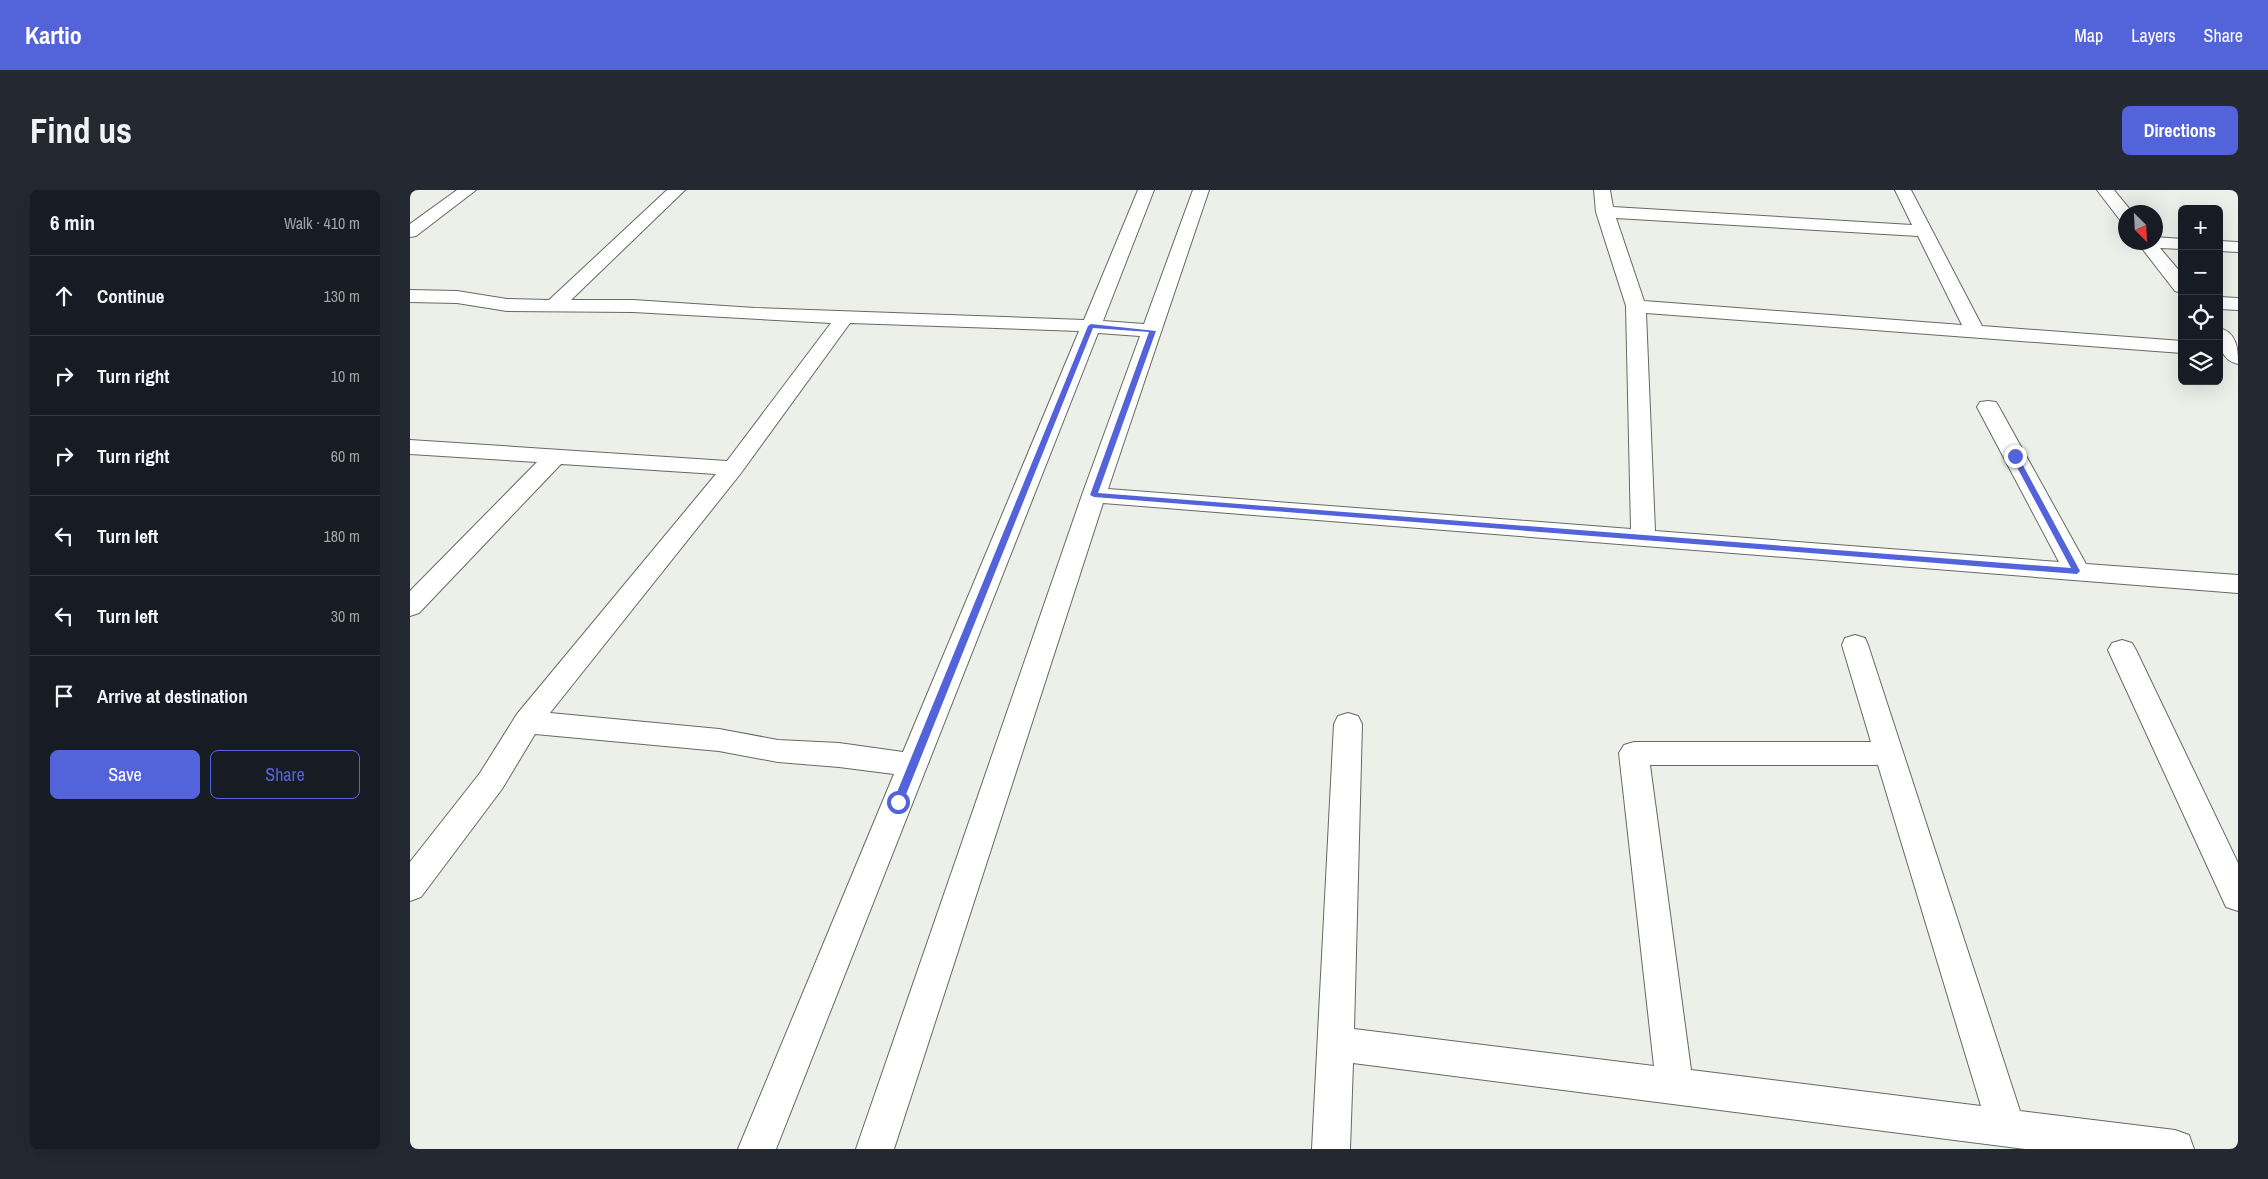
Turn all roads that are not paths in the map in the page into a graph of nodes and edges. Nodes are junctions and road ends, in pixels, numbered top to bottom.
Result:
1 (468, 190) edge
2 (677, 190) edge
3 (1135, 190) edge
4 (1146, 190) edge
5 (1201, 190) edge
6 (1602, 190) edge
7 (1903, 190) edge
8 (2105, 190) edge
9 (2118, 206) edge
10 (1605, 212) junction
11 (1924, 231) junction
12 (410, 232) edge
13 (2163, 243) edge
14 (2178, 244) edge
15 (2223, 246) edge
16 (2238, 247) edge
17 (2152, 250) edge
18 (2178, 282) edge
19 (410, 296) edge
20 (2223, 303) edge
21 (555, 304) junction
22 (2238, 304) edge
23 (1636, 306) junction
24 (845, 317) junction
25 (1091, 326) junction
26 (1153, 331) junction
27 (1976, 331) junction
28 (2222, 340) edge
29 (2178, 346) edge
30 (2230, 353) edge
31 (1988, 407) dead end
32 (410, 447) edge
33 (555, 457) junction
34 (733, 468) junction
35 (1094, 495) junction
36 (1643, 538) junction
37 (2077, 571) junction
38 (421, 584) edge
39 (2238, 584) edge
40 (410, 607) edge
41 (1855, 645) dead end
42 (2122, 650) dead end
43 (527, 722) junction
44 (1348, 724) dead end
45 (1890, 754) junction
46 (913, 765) junction
47 (410, 887) edge
48 (2238, 897) edge
49 (1336, 1044) junction
50 (1675, 1086) junction
51 (2008, 1128) junction
52 (757, 1149) edge
53 (875, 1149) edge
54 (1331, 1149) edge
55 (2175, 1149) edge

1 - 12 street
2 - 21 street
3 - 4 street
4 - 25 street
5 - 26 street
6 - 10 street
7 - 11 street
8 - 9 street
10 - 11 street
10 - 23 street
11 - 27 street
13 - 14 street
15 - 16 street
17 - 18 street
19 - 21 street
20 - 22 street
21 - 24 street
23 - 27 street
23 - 36 street
24 - 25 street
24 - 34 street
25 - 26 street
25 - 46 street
26 - 35 street
27 - 29 street
28 - 30 street
31 - 37 street
32 - 33 street
33 - 34 street
33 - 38 street
34 - 43 street
35 - 36 street
35 - 53 street
36 - 37 street
37 - 39 street
38 - 40 street
41 - 45 street
42 - 48 street
43 - 46 street
43 - 47 street
44 - 49 street
45 - 50 street
45 - 51 street
46 - 52 street
49 - 50 street
49 - 54 street
50 - 51 street
51 - 55 street

